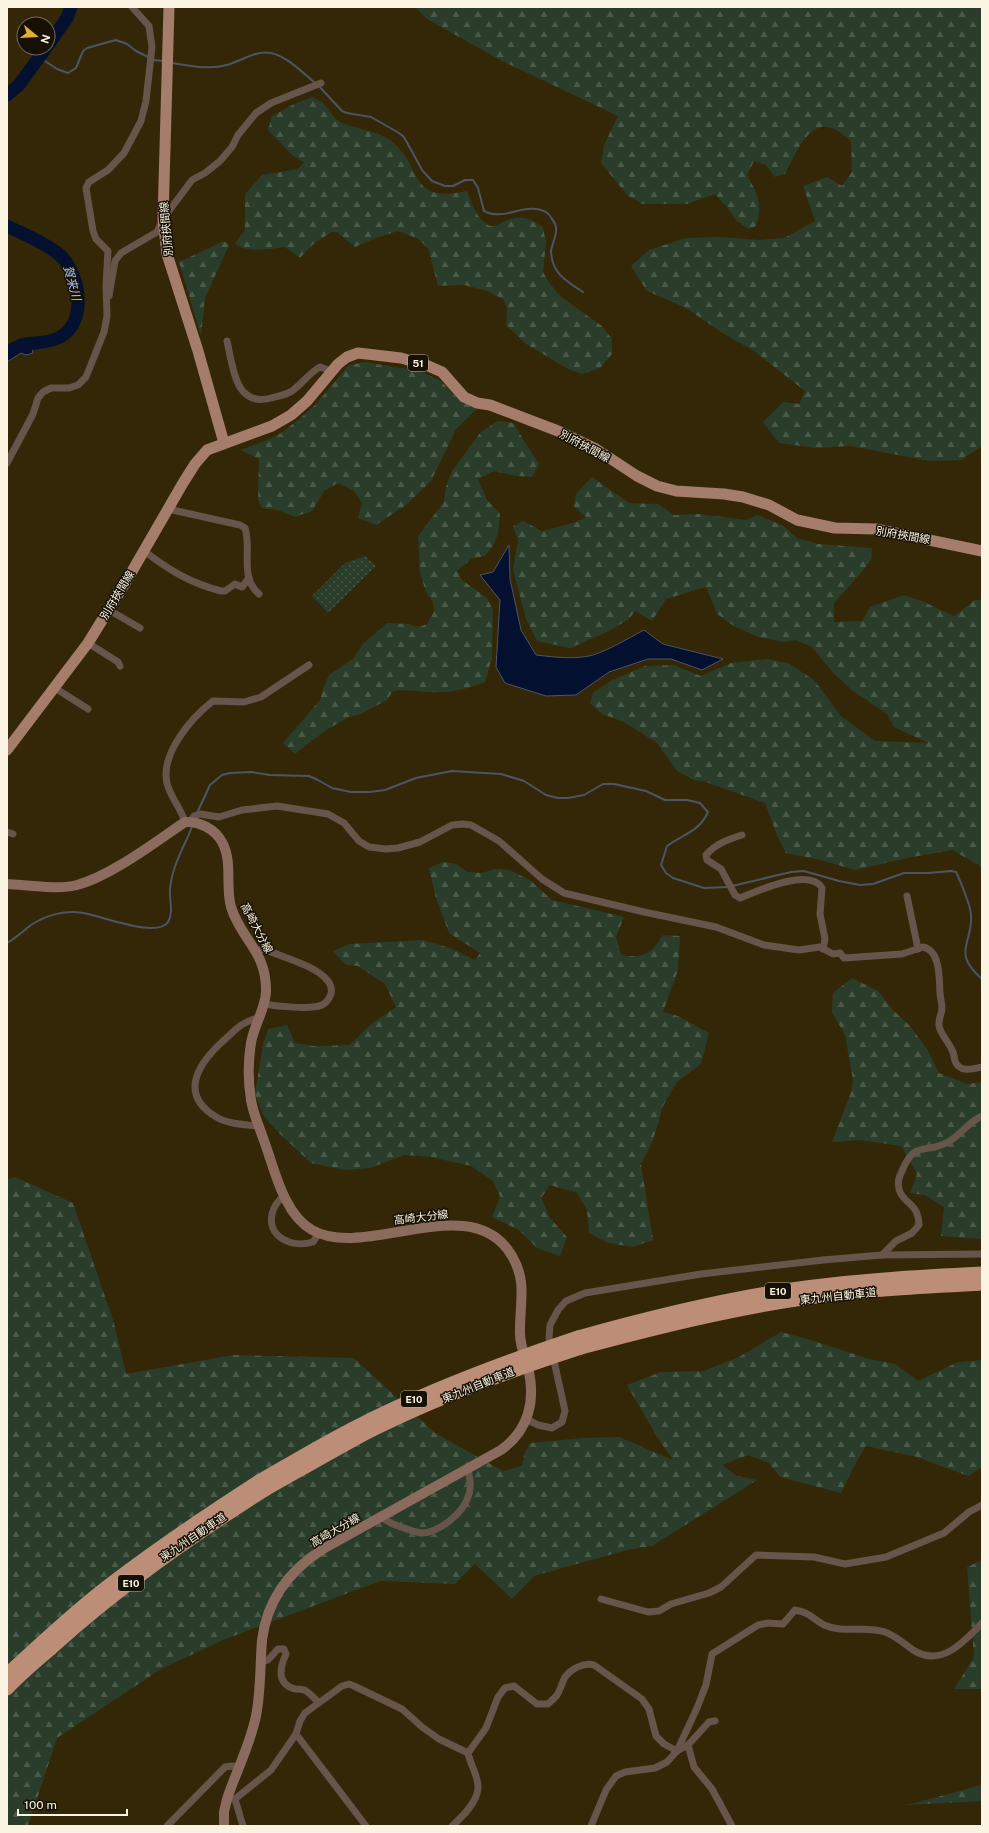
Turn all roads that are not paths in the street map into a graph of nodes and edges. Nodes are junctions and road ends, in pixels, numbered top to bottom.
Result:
1 (132, 7) edge
2 (169, 7) edge
3 (321, 83) dead end
4 (163, 219) junction
5 (107, 301) junction
6 (227, 341) dead end
7 (331, 371) junction
8 (224, 443) junction
9 (7, 463) edge
10 (168, 509) junction
11 (144, 551) junction
12 (982, 551) edge
13 (249, 578) junction
14 (259, 594) dead end
15 (109, 610) junction
16 (140, 628) dead end
17 (88, 643) junction
18 (309, 665) dead end
19 (120, 666) dead end
20 (55, 688) junction
21 (88, 709) dead end
22 (7, 750) edge
23 (188, 822) junction
24 (742, 835) dead end
25 (7, 884) edge
26 (908, 896) dead end
27 (823, 949) junction
28 (918, 949) junction
29 (256, 951) junction
30 (264, 1004) junction
31 (259, 1018) junction
32 (982, 1067) edge
33 (982, 1116) edge
34 (259, 1126) junction
35 (284, 1196) junction
36 (319, 1233) junction
37 (982, 1254) edge
38 (882, 1256) junction
39 (982, 1272) edge
40 (982, 1284) edge
41 (580, 1342) junction
42 (526, 1419) junction
43 (468, 1470) junction
44 (262, 1486) junction
45 (982, 1505) edge
46 (382, 1517) junction
47 (601, 1599) dead end
48 (982, 1623) edge
49 (261, 1662) junction
50 (7, 1674) edge
51 (7, 1689) edge
52 (318, 1702) junction
53 (716, 1721) dead end
54 (296, 1734) junction
55 (688, 1745) junction
56 (677, 1751) junction
57 (468, 1753) junction
58 (238, 1767) junction
59 (231, 1799) junction
60 (167, 1826) edge
61 (224, 1826) edge
62 (243, 1826) edge
63 (366, 1826) edge
64 (452, 1826) edge
65 (591, 1826) edge
66 (732, 1826) edge

1 - 5 street
2 - 4 main road, 別府挾間線
3 - 4 street
4 - 5 street
4 - 8 main road, 別府挾間線
5 - 9 street
6 - 7 street
7 - 8 main road, 別府挾間線 / 51
7 - 12 main road, 別府挾間線 / 51
8 - 10 main road, 別府挾間線 / 51
10 - 11 main road, 別府挾間線 / 51
10 - 13 street
11 - 13 street
11 - 15 main road, 別府挾間線 / 51
13 - 14 street
15 - 16 street
15 - 17 main road, 別府挾間線 / 51
17 - 19 street
17 - 20 main road, 別府挾間線 / 51
18 - 23 street
20 - 21 street
20 - 22 main road, 別府挾間線 / 51
23 - 25 main road
23 - 27 street
23 - 29 main road, 高崎大分線
24 - 27 street
26 - 28 street
27 - 28 street
28 - 32 street
29 - 30 main road, 高崎大分線
29 - 30 street
30 - 31 main road, 高崎大分線
31 - 34 main road, 高崎大分線
31 - 34 street
33 - 38 street
34 - 35 main road, 高崎大分線
35 - 36 main road, 高崎大分線
35 - 36 street
36 - 42 main road, 高崎大分線
37 - 38 street
38 - 42 street
39 - 41 highway, 東九州自動車道 / E10
40 - 41 highway, 東九州自動車道 / E10
41 - 44 highway, 東九州自動車道 / E10, bridge
42 - 43 main road, 高崎大分線
43 - 46 main road, 高崎大分線
43 - 46 street
44 - 50 highway, 東九州自動車道 / E10
44 - 51 highway, 東九州自動車道 / E10
45 - 47 street
46 - 49 main road, 高崎大分線
48 - 56 street
49 - 52 street
49 - 58 main road, 高崎大分線
52 - 54 street
52 - 57 street
53 - 55 street
54 - 59 street
54 - 63 street
55 - 56 street
55 - 66 street
56 - 57 street
56 - 65 street
57 - 64 street
58 - 59 main road, 高崎大分線
58 - 60 street
59 - 61 main road, 高崎大分線
59 - 62 street

